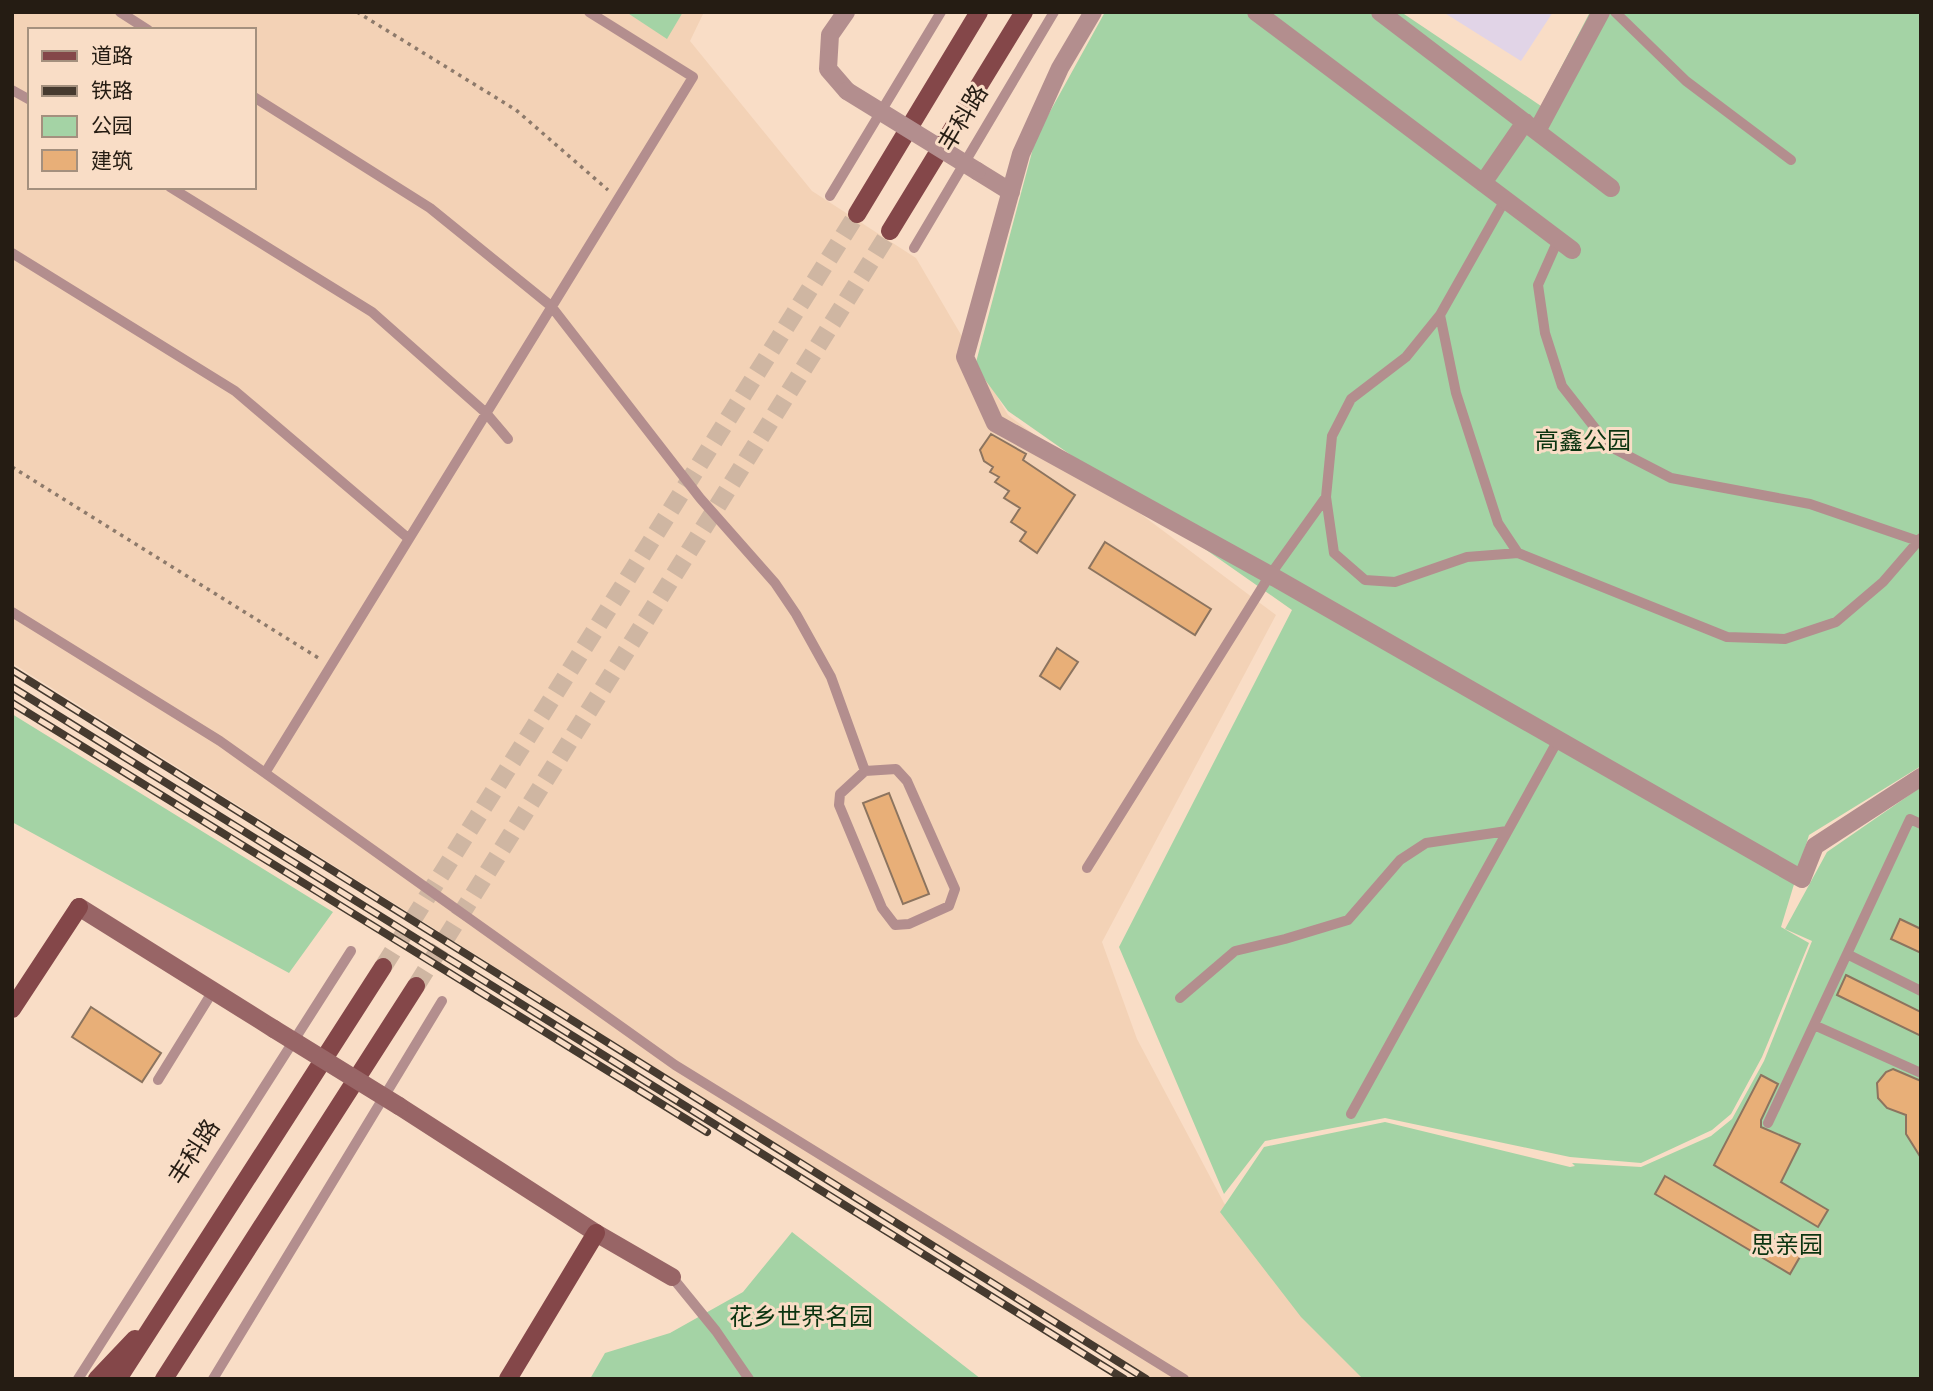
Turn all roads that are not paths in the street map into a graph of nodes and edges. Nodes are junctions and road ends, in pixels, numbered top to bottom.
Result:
1 (120, 12) edge
2 (589, 12) edge
3 (845, 12) edge
4 (941, 12) edge
5 (979, 12) edge
6 (1024, 12) edge
7 (1054, 12) edge
8 (1093, 12) edge
9 (1256, 12) edge
10 (1380, 12) edge
11 (1601, 12) edge
12 (1615, 12) edge
13 (145, 28) edge
14 (12, 89) edge
15 (256, 98) edge
16 (28, 99) edge
17 (1531, 126) junction
18 (1791, 160) dead end
19 (1483, 183) junction
20 (1611, 188) dead end
21 (173, 189) edge
22 (1011, 192) junction
23 (830, 196) dead end
24 (1505, 200) junction
25 (857, 214) tunnel mouth
26 (890, 231) tunnel mouth
27 (1565, 245) joint
28 (914, 248) dead end
29 (12, 253) edge
30 (551, 306) junction
31 (1440, 315) junction
32 (486, 414) junction
33 (508, 439) dead end
34 (1326, 497) junction
35 (409, 539) junction
36 (1919, 540) edge
37 (1518, 553) junction
38 (1270, 575) junction
39 (12, 612) edge
40 (1558, 740) junction
41 (865, 771) junction
42 (265, 773) junction
43 (1921, 778) edge
44 (1921, 824) edge
45 (1507, 831) junction
46 (1087, 869) dead end
47 (79, 907) joint
48 (351, 951) dead end
49 (1847, 954) junction
50 (383, 967) tunnel mouth
51 (416, 986) tunnel mouth
52 (213, 991) junction
53 (1921, 991) edge
54 (1180, 998) dead end
55 (442, 1001) dead end
56 (12, 1009) edge
57 (1814, 1025) junction
58 (1921, 1073) edge
59 (158, 1080) dead end
60 (1351, 1114) dead end
61 (1768, 1123) dead end
62 (596, 1233) junction
63 (672, 1277) joint
64 (166, 1306) junction
65 (194, 1332) junction
66 (744, 1377) edge
67 (78, 1379) edge
68 (97, 1379) edge
69 (118, 1379) edge
70 (164, 1379) edge
71 (174, 1379) edge
72 (213, 1379) edge
73 (508, 1379) edge
74 (1184, 1379) edge

1 - 13 lane
2 - 30 lane
3 - 22 street, bridge
4 - 23 lane
5 - 25 main road, 丰科路
6 - 26 main road, 丰科路
7 - 28 lane, 丰科路
8 - 22 street
9 - 19 street
10 - 17 street
11 - 17 street
12 - 18 lane
14 - 16 lane
15 - 30 lane
17 - 19 street
17 - 20 street
19 - 24 street
21 - 32 lane
22 - 38 street
24 - 27 street
24 - 31 lane
27 - 36 lane
29 - 35 lane
30 - 32 lane
30 - 41 lane
31 - 34 lane
31 - 37 lane
32 - 33 lane
32 - 35 lane
34 - 37 lane
34 - 38 lane
35 - 42 lane
36 - 37 lane
38 - 40 street
38 - 46 lane
39 - 42 lane
40 - 43 street
40 - 45 lane
41 - 41 lane
42 - 74 lane
44 - 49 lane
45 - 54 lane
45 - 60 lane
47 - 52 street
47 - 56 main road
48 - 67 lane, 丰科路
49 - 53 lane
49 - 57 lane
50 - 64 main road
51 - 65 main road
52 - 59 lane
52 - 62 street, bridge
55 - 72 lane
57 - 58 lane
57 - 61 lane
62 - 63 street
62 - 73 main road
63 - 66 lane
64 - 68 main road
64 - 69 main road
65 - 70 main road
65 - 71 main road

